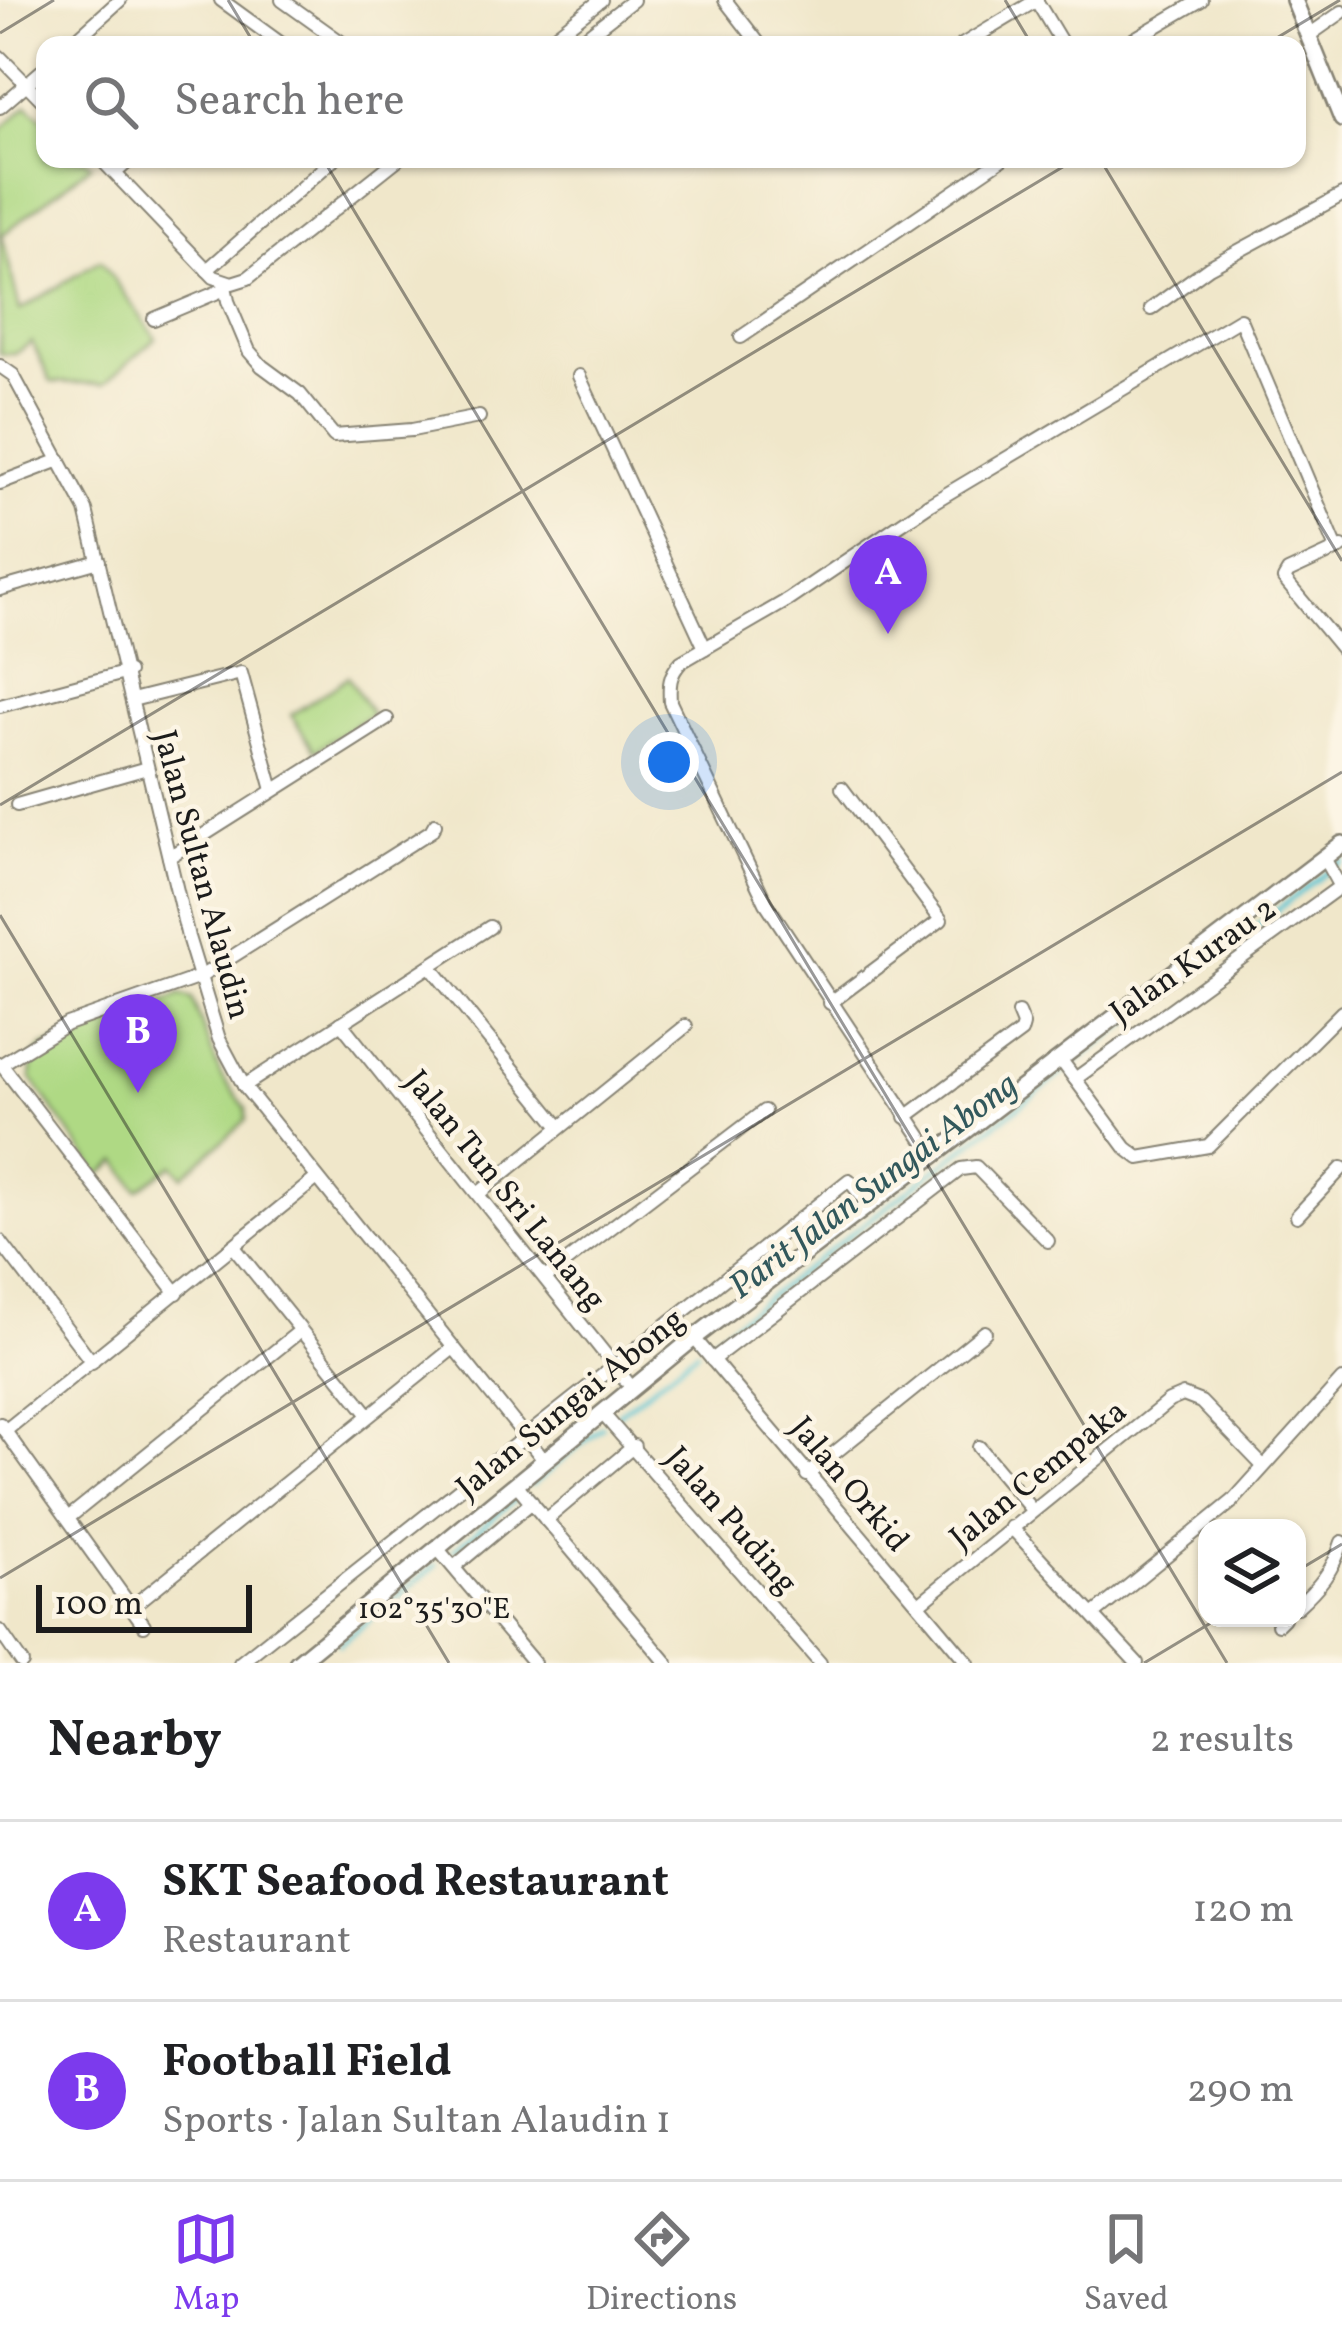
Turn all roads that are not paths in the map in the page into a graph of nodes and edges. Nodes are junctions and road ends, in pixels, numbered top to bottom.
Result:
1 (120, 0) edge
2 (221, 0) edge
3 (282, 0) edge
4 (310, 0) edge
5 (601, 0) edge
6 (633, 0) edge
7 (725, 0) edge
8 (1037, 0) edge
9 (1201, 0) edge
10 (1294, 0) edge
11 (297, 10) junction
12 (1342, 12) edge
13 (80, 36) edge
14 (261, 36) edge
15 (333, 36) edge
16 (555, 36) edge
17 (587, 36) edge
18 (753, 36) edge
19 (977, 36) edge
20 (1058, 36) edge
21 (1139, 36) edge
22 (1308, 36) junction
23 (0, 57) edge
24 (36, 76) edge
25 (27, 84) junction
26 (36, 94) edge
27 (0, 107) edge
28 (1342, 119) edge
29 (110, 168) edge
30 (120, 168) edge
31 (325, 168) edge
32 (387, 168) edge
33 (989, 168) edge
34 (115, 173) junction
35 (1342, 195) edge
36 (218, 279) junction
37 (1151, 309) dead end
38 (154, 319) dead end
39 (741, 337) dead end
40 (0, 366) edge
41 (579, 376) dead end
42 (479, 417) dead end
43 (60, 460) junction
44 (0, 483) edge
45 (1340, 548) edge
46 (99, 561) junction
47 (0, 589) edge
48 (705, 648) junction
49 (1342, 649) edge
50 (128, 671) junction
51 (132, 700) junction
52 (0, 706) edge
53 (387, 719) dead end
54 (147, 768) junction
55 (842, 788) dead end
56 (273, 790) junction
57 (17, 805) dead end
58 (435, 824) dead end
59 (1342, 844) edge
60 (169, 857) junction
61 (1326, 862) junction
62 (1339, 884) edge
63 (1269, 919) junction
64 (490, 928) dead end
65 (430, 966) junction
66 (1192, 976) junction
67 (200, 977) junction
68 (1165, 997) junction
69 (830, 1004) junction
70 (1342, 1012) edge
71 (1018, 1013) dead end
72 (1133, 1021) junction
73 (341, 1023) junction
74 (686, 1026) dead end
75 (1061, 1060) junction
76 (1, 1064) edge
77 (1076, 1078) junction
78 (244, 1085) junction
79 (764, 1111) dead end
80 (906, 1117) junction
81 (560, 1127) junction
82 (933, 1155) junction
83 (1342, 1168) edge
84 (317, 1178) junction
85 (478, 1194) junction
86 (868, 1204) junction
87 (1297, 1216) dead end
88 (0, 1240) edge
89 (1048, 1241) dead end
90 (234, 1247) junction
91 (544, 1278) junction
92 (177, 1293) junction
93 (300, 1331) junction
94 (985, 1332) dead end
95 (694, 1338) junction
96 (452, 1349) junction
97 (712, 1360) junction
98 (92, 1362) junction
99 (614, 1366) junction
100 (1342, 1380) edge
101 (632, 1388) junction
102 (602, 1413) junction
103 (369, 1415) junction
104 (3, 1428) edge
105 (524, 1437) junction
106 (634, 1446) junction
107 (979, 1448) dead end
108 (544, 1460) junction
109 (1263, 1466) junction
110 (807, 1475) junction
111 (516, 1484) junction
112 (532, 1502) junction
113 (1032, 1510) junction
114 (68, 1518) junction
115 (546, 1520) junction
116 (1011, 1527) junction
117 (1342, 1542) edge
118 (437, 1548) junction
119 (454, 1567) junction
120 (1306, 1599) edge
121 (919, 1604) junction
122 (134, 1606) junction
123 (1093, 1615) junction
124 (144, 1625) dead end
125 (0, 1631) edge
126 (963, 1657) edge
127 (22, 1663) edge
128 (240, 1663) edge
129 (297, 1663) edge
130 (535, 1663) edge
131 (668, 1663) edge
132 (820, 1663) edge
133 (945, 1663) edge
134 (1136, 1663) edge

1 - 13 street
2 - 14 street
3 - 11 street
4 - 11 street
5 - 16 street
6 - 17 street
7 - 18 street
8 - 19 street
8 - 20 street
9 - 21 street
10 - 22 street
11 - 15 street
12 - 22 street
22 - 28 street
23 - 25 street
24 - 25 street
25 - 26 street
25 - 27 street
29 - 34 street
30 - 34 street
31 - 36 street
32 - 36 street
33 - 39 street
34 - 36 street
35 - 37 street
36 - 38 street
36 - 42 street
40 - 43 street, Jalan Sultan Alaudin
41 - 48 street
43 - 44 street
43 - 46 street, Jalan Sultan Alaudin
45 - 48 street
45 - 49 street
46 - 47 street
46 - 50 street, Jalan Sultan Alaudin
48 - 69 street
50 - 51 street, Jalan Sultan Alaudin
50 - 52 street
51 - 54 street, Jalan Sultan Alaudin
51 - 56 street
53 - 56 street
54 - 57 street
54 - 60 street, Jalan Sultan Alaudin
55 - 69 street
56 - 60 street
58 - 67 street
59 - 61 street, Jalan Sungai Abong
60 - 67 street, Jalan Sultan Alaudin
61 - 62 street
61 - 63 street, Jalan Sungai Abong
62 - 63 street, Jalan Kurau 2
63 - 66 street, Jalan Sungai Abong
63 - 66 street, Jalan Kurau 2
64 - 65 street
65 - 73 street
65 - 81 street
66 - 68 street, Jalan Sungai Abong
66 - 68 street, Jalan Kurau 2
67 - 76 street
67 - 78 street, Jalan Sultan Alaudin
68 - 72 street, Jalan Sungai Abong
68 - 72 street, Jalan Kurau 2
69 - 80 street
70 - 77 street
71 - 80 street
72 - 75 street, Jalan Sungai Abong
72 - 77 street, Jalan Kurau 2
73 - 78 street
73 - 85 street, Jalan Tun Sri Lanang
74 - 81 street
75 - 77 street
75 - 82 street, Jalan Sungai Abong
76 - 92 street
78 - 84 street, Jalan Sultan Alaudin
79 - 91 street
80 - 82 street
81 - 85 street
82 - 86 street, Jalan Sungai Abong
83 - 87 street
84 - 90 street
84 - 96 street, Jalan Sultan Alaudin
85 - 91 street, Jalan Tun Sri Lanang
86 - 95 street, Jalan Sungai Abong
86 - 99 street
88 - 98 street
89 - 97 street
90 - 92 street
90 - 93 street
91 - 99 street, Jalan Tun Sri Lanang
92 - 98 street
93 - 103 street
93 - 114 street
94 - 110 street
95 - 97 street, Jalan Orkid
95 - 101 street, Jalan Sungai Abong
96 - 103 street
96 - 105 street, Jalan Sultan Alaudin
97 - 110 street, Jalan Orkid
98 - 104 street
99 - 101 street, Jalan Tun Sri Lanang
99 - 105 street
100 - 109 street
101 - 102 street, Jalan Sungai Abong
102 - 106 street, Jalan Puding
102 - 108 street, Jalan Sungai Abong
103 - 122 street
104 - 114 street
105 - 108 street, Jalan Sultan Alaudin
105 - 128 street
106 - 115 street
106 - 132 street, Jalan Puding
107 - 113 street
108 - 111 street, Jalan Sungai Abong
109 - 113 street, Jalan Cempaka
109 - 123 street
110 - 121 street, Jalan Orkid
111 - 112 street
111 - 118 street, Jalan Sungai Abong
112 - 115 street
112 - 119 street
113 - 116 street, Jalan Cempaka
114 - 122 street
115 - 131 street
116 - 121 street, Jalan Cempaka
116 - 123 street
117 - 120 street
118 - 119 street
118 - 129 street, Jalan Sungai Abong
119 - 130 street
121 - 126 street, Jalan Orkid
122 - 124 street
123 - 134 street
125 - 127 street
126 - 133 street

